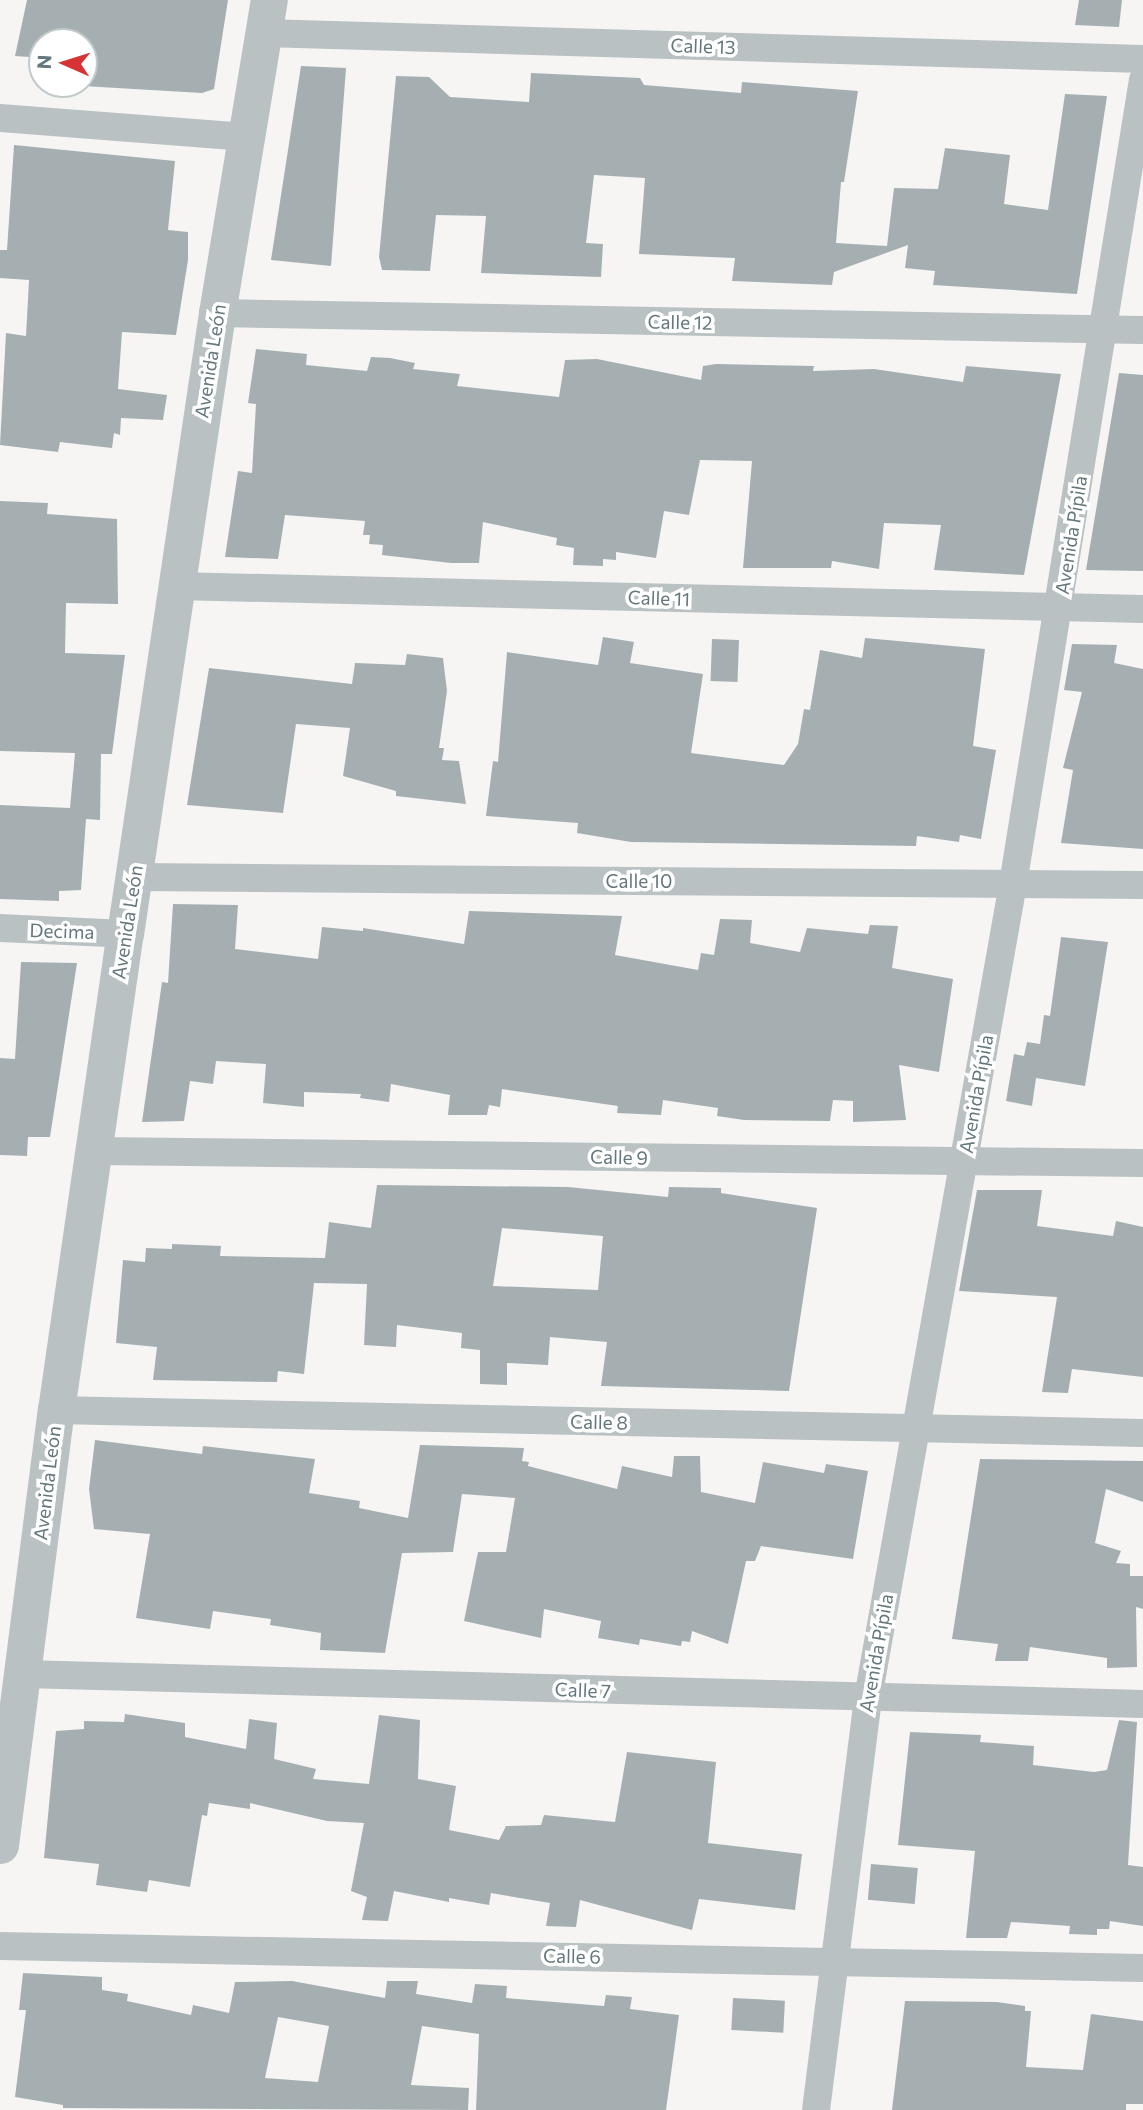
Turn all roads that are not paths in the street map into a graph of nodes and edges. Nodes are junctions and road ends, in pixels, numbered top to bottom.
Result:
1 (267, 17) edge
2 (1143, 59) edge
3 (1143, 80) edge
4 (0, 118) edge
5 (246, 137) junction
6 (217, 313) junction
7 (1102, 330) junction
8 (1143, 330) edge
9 (176, 586) junction
10 (1060, 609) junction
11 (1143, 609) edge
12 (134, 877) junction
13 (1013, 884) junction
14 (1143, 886) edge
15 (0, 928) edge
16 (125, 934) junction
17 (96, 1152) junction
18 (964, 1161) junction
19 (1143, 1163) edge
20 (56, 1410) junction
21 (915, 1428) junction
22 (1143, 1433) edge
23 (23, 1674) junction
24 (868, 1698) junction
25 (1143, 1704) edge
26 (6, 1757) edge
27 (0, 1845) edge
28 (0, 1946) edge
29 (832, 1961) junction
30 (1143, 1968) edge
31 (816, 2110) edge

1 - 2 street, Calle 13
1 - 5 street, Avenida León
3 - 7 street, Avenida Pípila
4 - 5 street
5 - 6 street, Avenida León
6 - 7 street, Calle 12
6 - 9 street, Avenida León
7 - 8 street, Calle 12
7 - 10 street, Avenida Pípila
9 - 10 street, Calle 11
9 - 12 street, Avenida León
10 - 11 street, Calle 11
10 - 13 street, Avenida Pípila
12 - 13 street, Calle 10
12 - 16 street, Avenida León
13 - 14 street, Calle 10
13 - 18 street, Avenida Pípila
15 - 16 street, Decima
16 - 17 street, Avenida León
17 - 18 street, Calle 9
17 - 20 street, Avenida León
18 - 19 street, Calle 9
18 - 21 street, Avenida Pípila
20 - 21 street, Calle 8
20 - 23 street, Avenida León
21 - 22 street, Calle 8
21 - 24 street, Avenida Pípila
23 - 24 street, Calle 7
23 - 26 street, Avenida León
24 - 25 street, Calle 7
24 - 29 street, Avenida Pípila
26 - 27 street, Avenida León
28 - 29 street, Calle 6
29 - 30 street, Calle 6
29 - 31 street, Avenida Pípila

